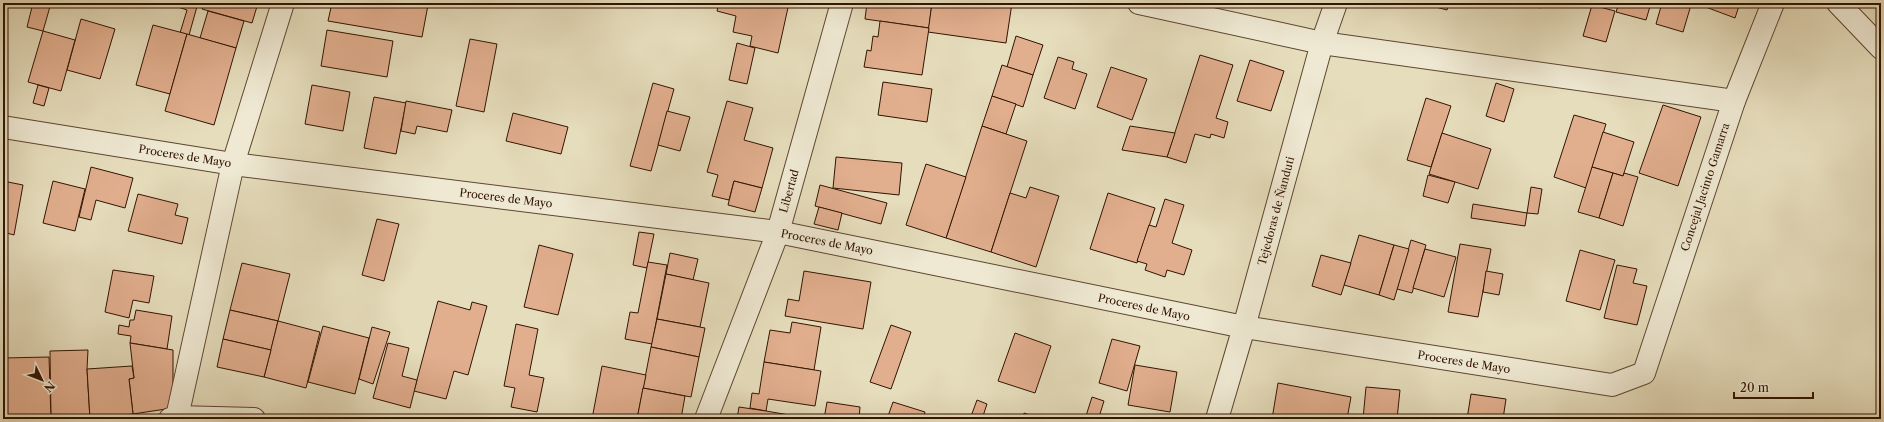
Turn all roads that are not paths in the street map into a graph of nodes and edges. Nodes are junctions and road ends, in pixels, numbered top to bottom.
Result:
1 (283, 3) edge
2 (842, 3) edge
3 (1139, 3) edge
4 (1336, 3) edge
5 (1773, 3) edge
6 (1838, 3) edge
7 (1322, 43) junction
8 (1881, 48) edge
9 (1734, 101) junction
10 (3, 127) edge
11 (233, 164) junction
12 (778, 232) junction
13 (1244, 327) junction
14 (1644, 373) joint
15 (173, 418) edge
16 (254, 419) edge
17 (706, 419) edge
18 (1217, 419) edge

1 - 11 street
2 - 12 street, Libertad
3 - 7 street
4 - 7 street, Tejedoras de Ñanduti
5 - 9 street, Concejal Jacinto Gamarra
6 - 8 street
7 - 9 street
7 - 13 street, Tejedoras de Ñanduti
9 - 14 street, Concejal Jacinto Gamarra
10 - 11 street, Proceres de Mayo
11 - 12 street, Proceres de Mayo
11 - 15 street
12 - 13 street, Proceres de Mayo
12 - 17 street, Libertad
13 - 14 street, Proceres de Mayo
13 - 18 street, Tejedoras de Ñanduti
15 - 16 street

